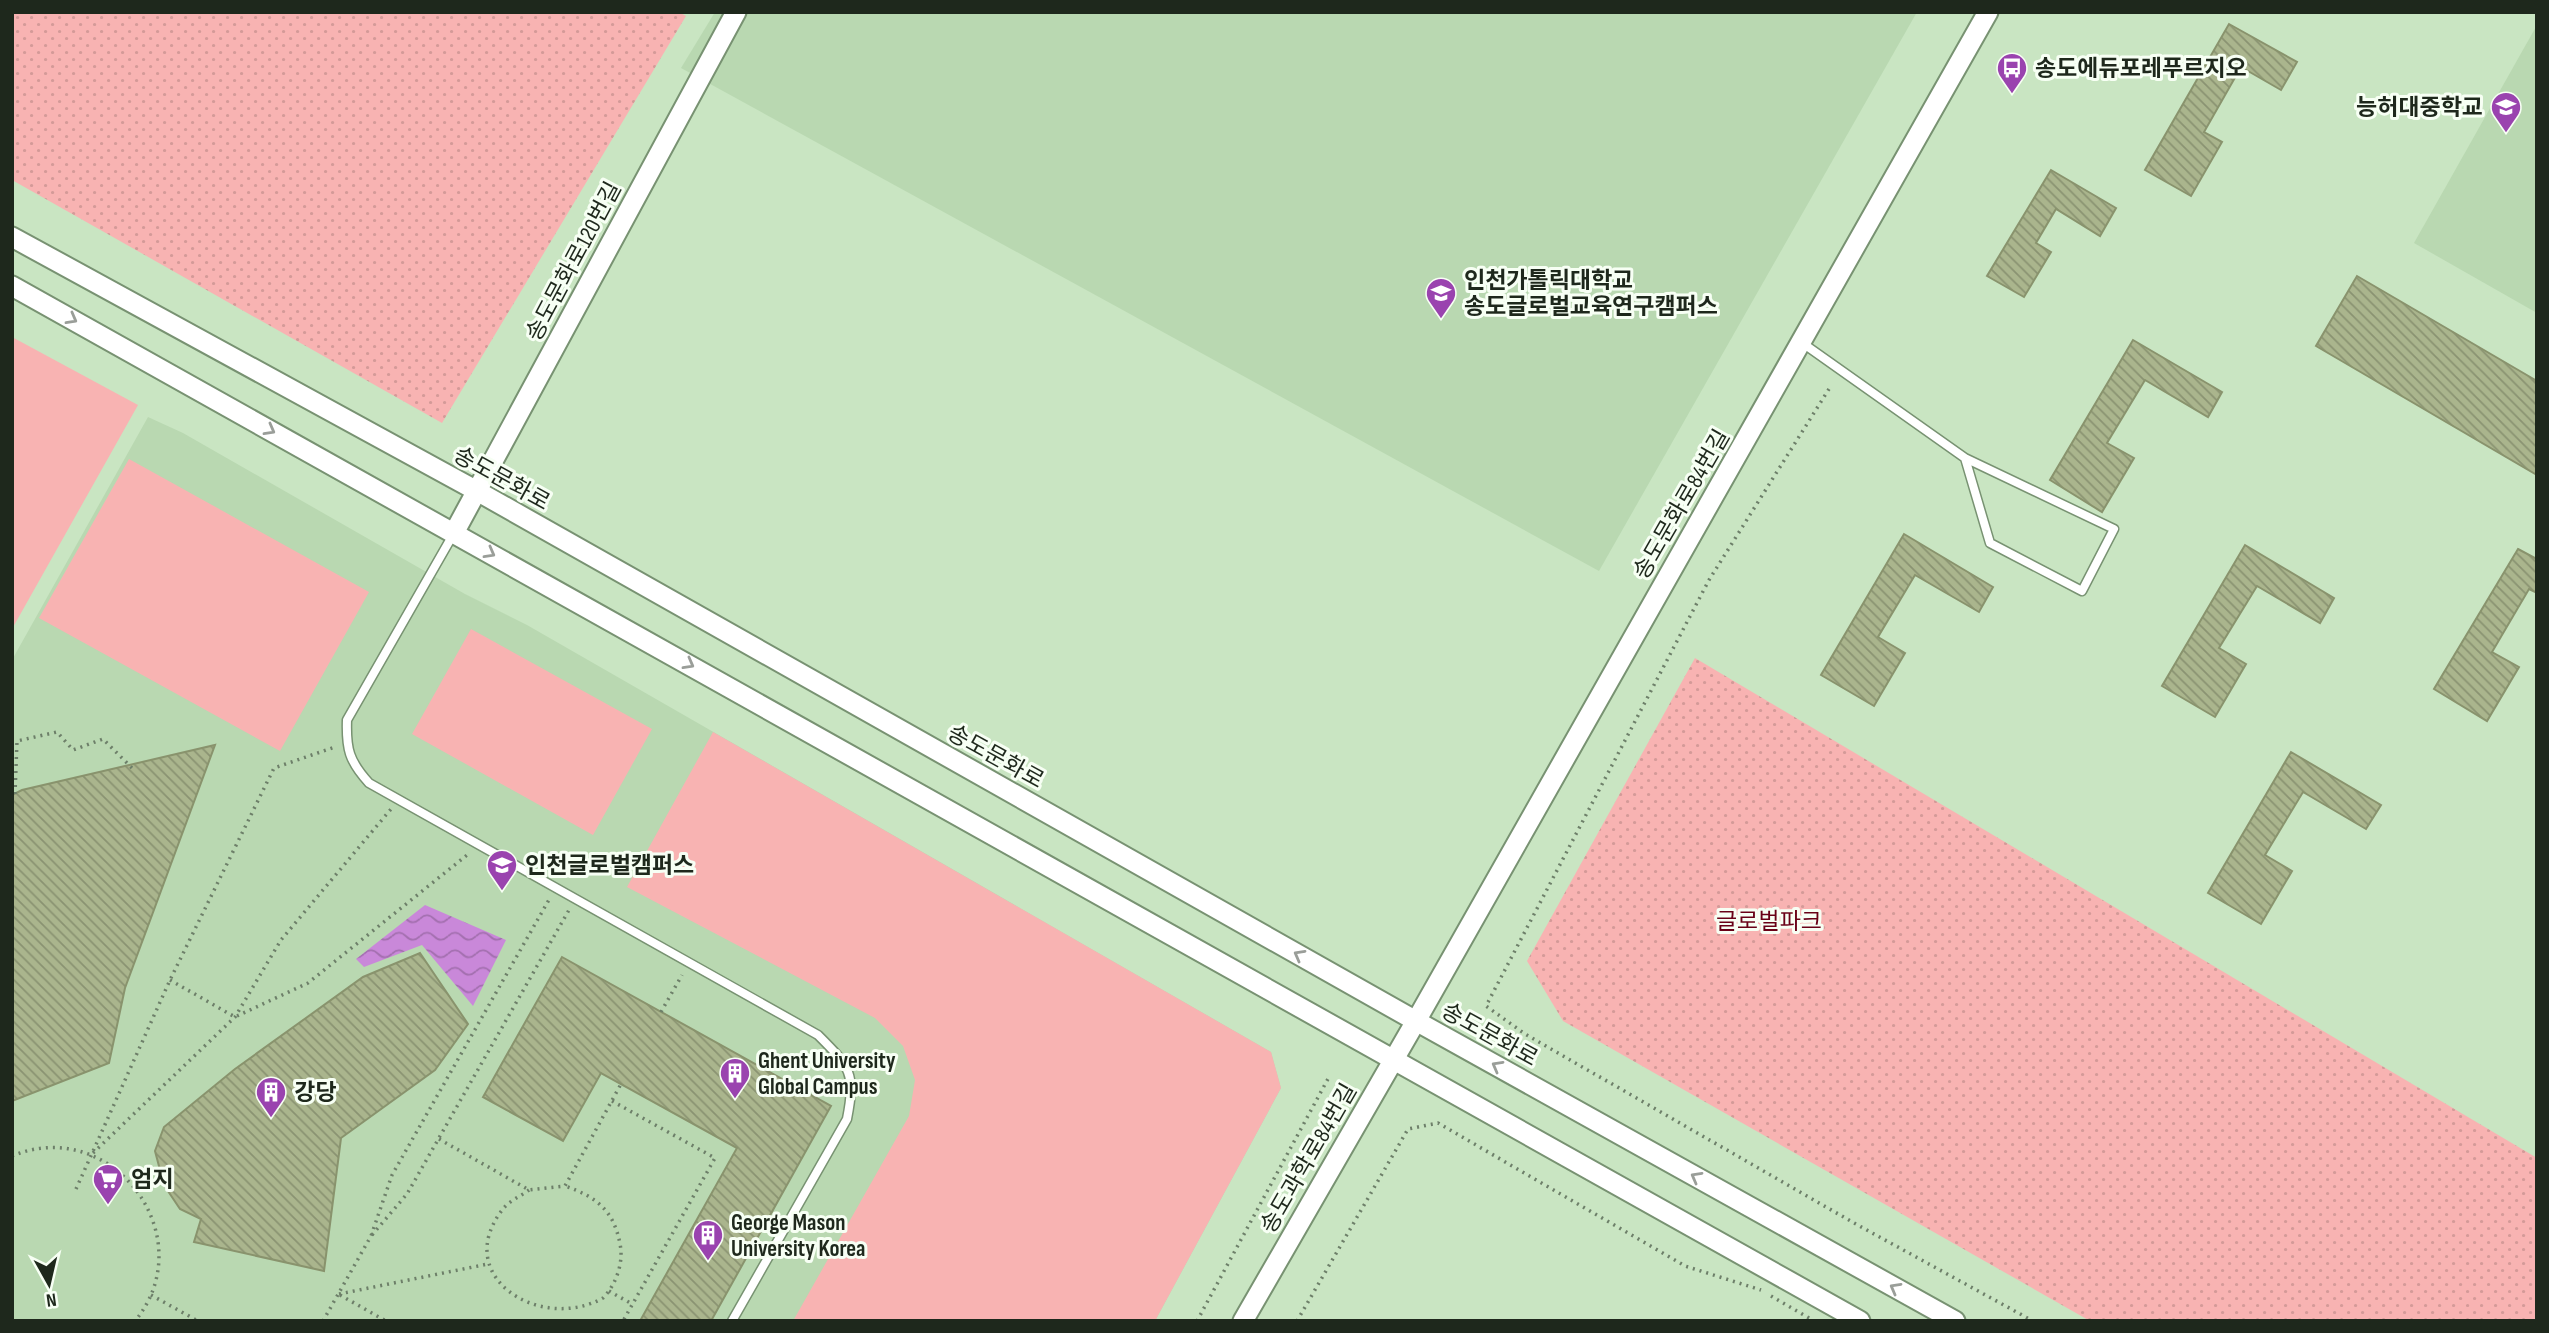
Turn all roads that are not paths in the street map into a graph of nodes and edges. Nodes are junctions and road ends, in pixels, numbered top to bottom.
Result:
1 (736, 12) edge
2 (1988, 12) edge
3 (12, 237) edge
4 (12, 286) edge
5 (1801, 342) junction
6 (1965, 458) junction
7 (477, 491) junction
8 (454, 533) junction
9 (1416, 1021) junction
10 (1394, 1058) junction
11 (732, 1321) edge
12 (1244, 1321) edge
13 (1860, 1321) edge
14 (1955, 1321) edge

1 - 7 street, 송도문화로120번길
2 - 5 street, 송도문화로84번길
3 - 7 street, 송도문화로
4 -> 8 street
5 - 6 lane
5 - 9 street, 송도문화로84번길
6 - 6 lane
7 - 8 street, 송도문화로120번길
9 -> 7 street, 송도문화로
8 -> 10 street
8 - 11 lane
9 - 10 street, 송도과학로84번길
14 -> 9 street, 송도문화로
10 - 12 street, 송도과학로84번길
10 - 13 street

